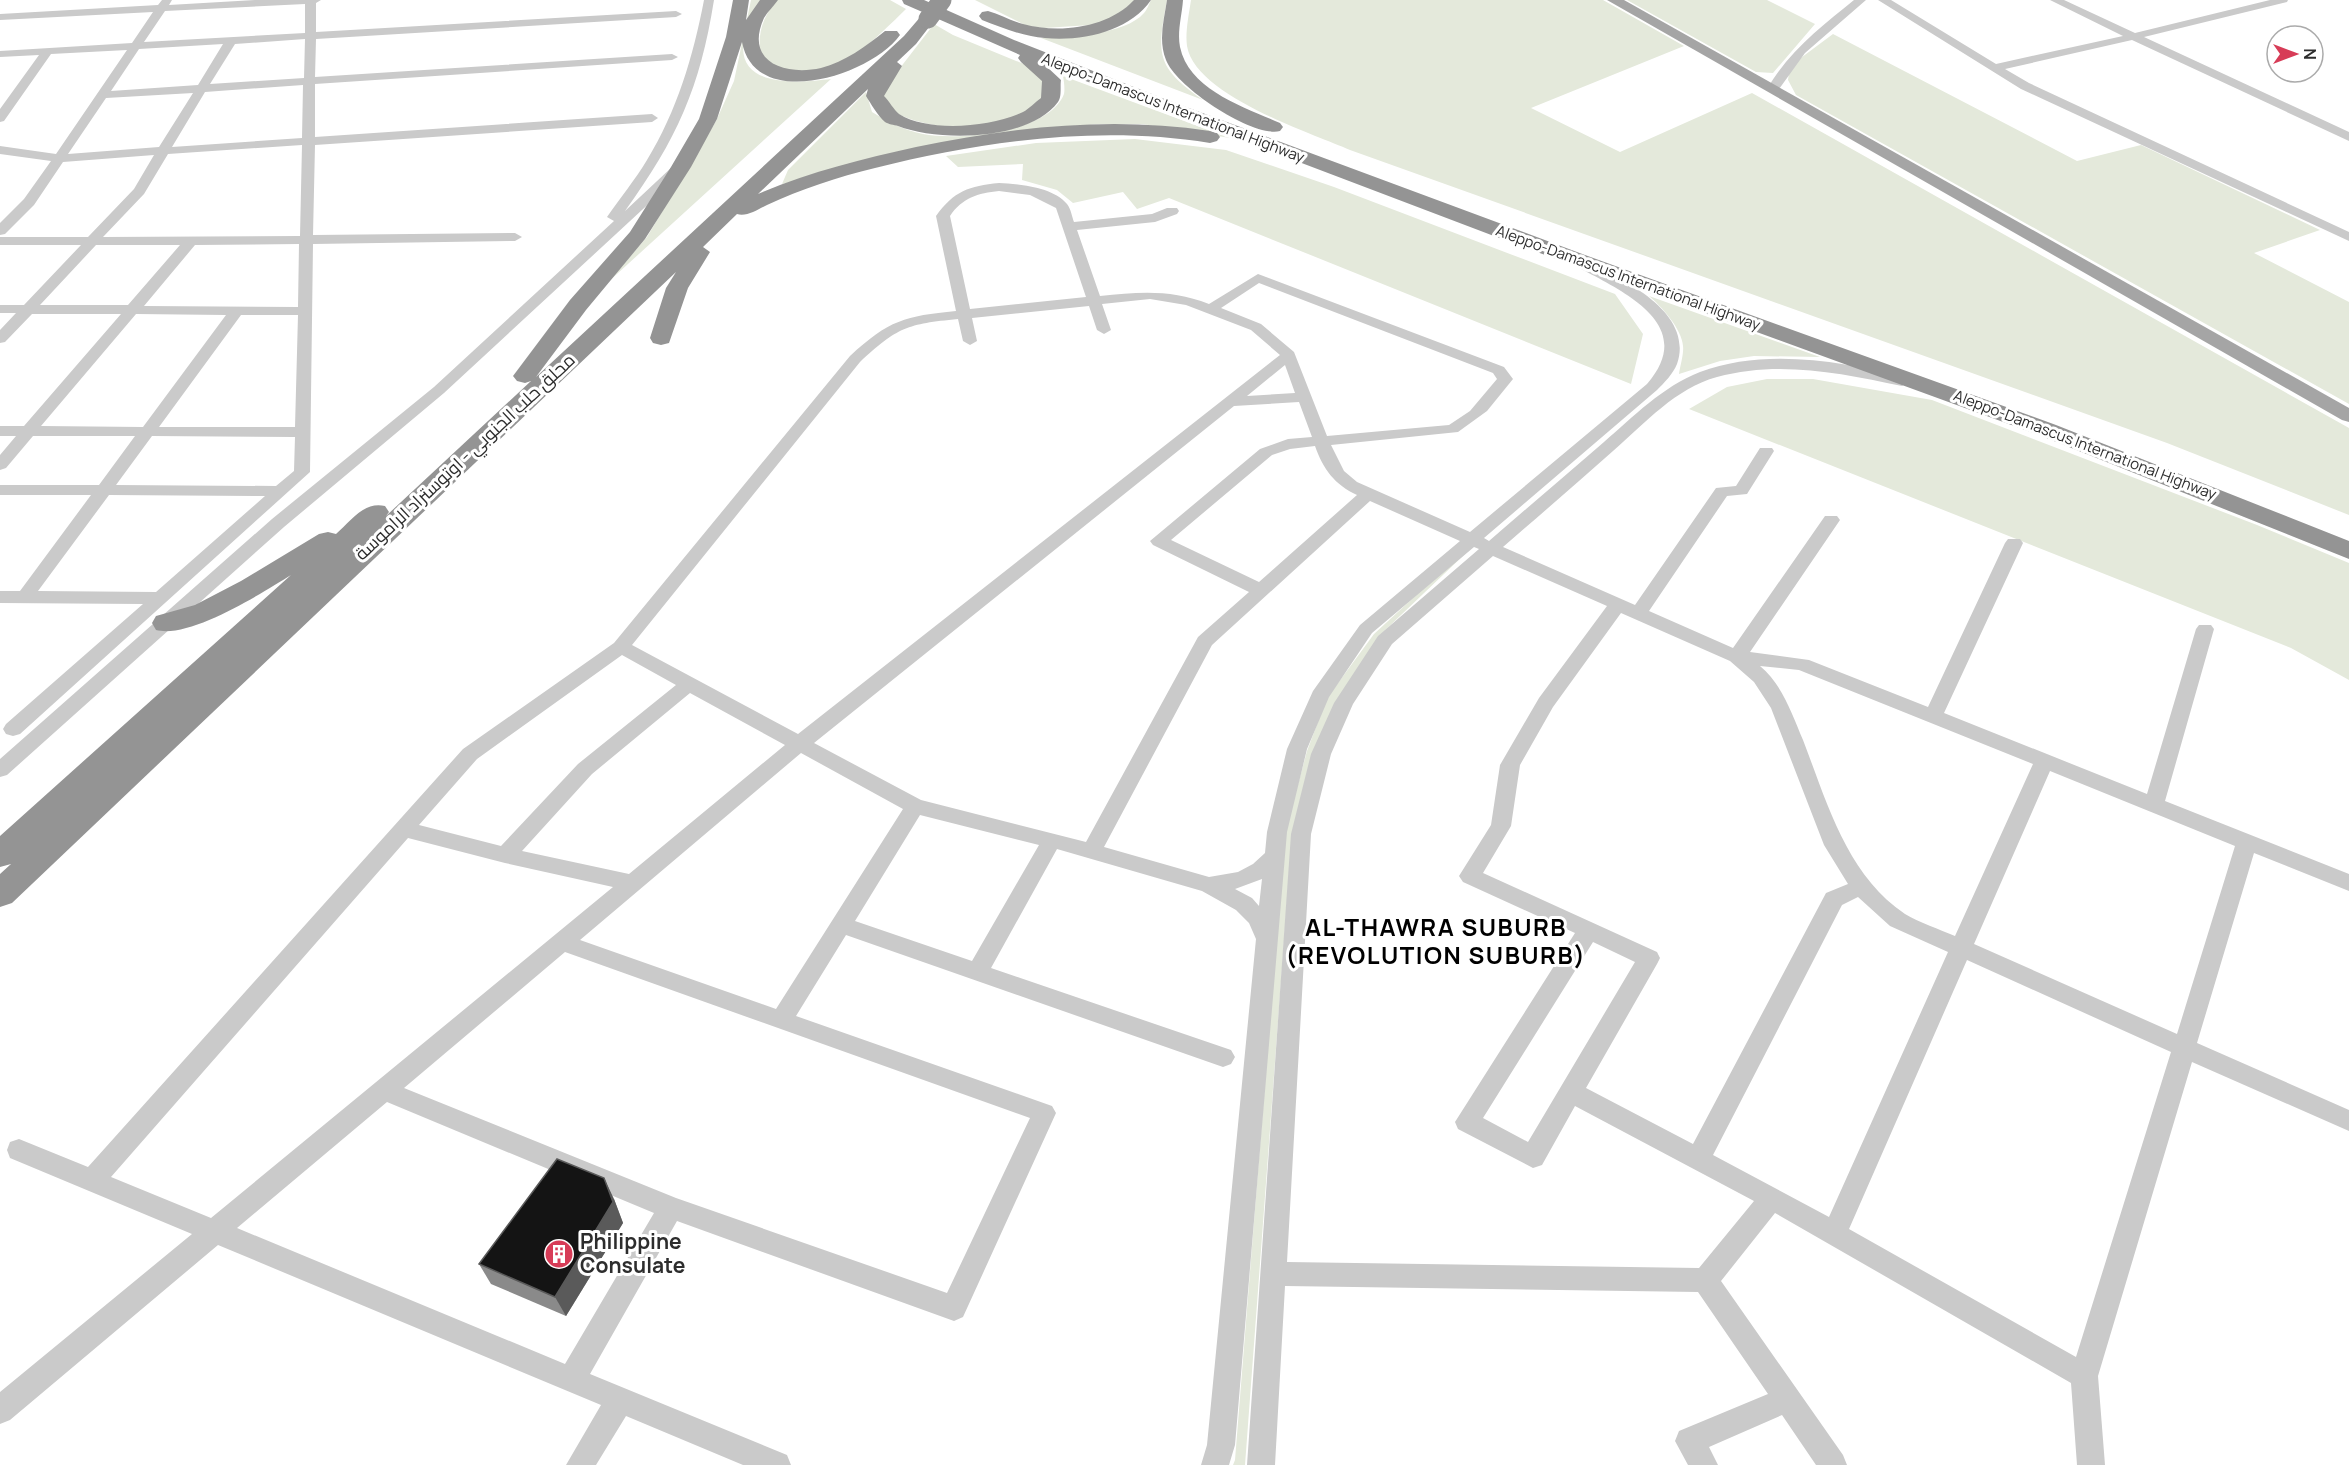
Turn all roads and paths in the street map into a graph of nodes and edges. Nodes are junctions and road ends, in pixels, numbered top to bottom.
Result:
1 (310, 0) edge
2 (316, 0) edge
3 (709, 0) edge
4 (741, 0) edge
5 (770, 0) edge
6 (1143, 0) edge
7 (1175, 0) edge
8 (1614, 0) edge
9 (1861, 0) edge
10 (1883, 0) edge
11 (2055, 0) edge
12 (2283, 0) edge
13 (954, 3) edge
14 (165, 4) edge
15 (676, 14) dead end
16 (916, 16) edge
17 (0, 17) edge
18 (309, 36) junction
19 (990, 37) junction
20 (2132, 37) junction
21 (231, 40) junction
22 (136, 46) junction
23 (48, 51) junction
24 (0, 54) edge
25 (672, 57) dead end
26 (1993, 68) junction
27 (308, 81) junction
28 (201, 89) junction
29 (1773, 89) junction
30 (102, 95) junction
31 (0, 118) edge
32 (652, 118) dead end
33 (2349, 137) edge
34 (307, 140) junction
35 (0, 150) edge
36 (164, 151) junction
37 (59, 158) junction
38 (1334, 162) junction
39 (681, 166) junction
40 (1172, 211) dead end
41 (718, 221) junction
42 (1070, 227) junction
43 (0, 231) edge
44 (515, 237) dead end
45 (2349, 237) edge
46 (0, 240) edge
47 (305, 240) junction
48 (93, 241) junction
49 (191, 241) junction
50 (590, 250) junction
51 (1571, 258) junction
52 (1095, 301) junction
53 (0, 309) edge
54 (28, 309) junction
55 (1210, 309) junction
56 (132, 310) junction
57 (237, 310) junction
58 (304, 311) junction
59 (964, 314) junction
60 (1104, 330) dead end
61 (661, 338) dead end
62 (0, 339) edge
63 (970, 341) dead end
64 (1290, 355) junction
65 (525, 376) junction
66 (1657, 381) junction
67 (1940, 389) junction
68 (1680, 390) junction
69 (1306, 397) junction
70 (1230, 402) junction
71 (2349, 416) edge
72 (0, 431) edge
73 (29, 431) junction
74 (148, 431) junction
75 (303, 432) junction
76 (1322, 441) junction
77 (1766, 451) dead end
78 (0, 465) edge
79 (0, 490) edge
80 (104, 490) junction
81 (282, 491) junction
82 (1368, 494) junction
83 (377, 512) junction
84 (1831, 520) dead end
85 (2349, 528) edge
86 (1473, 539) junction
87 (2014, 543) dead end
88 (1493, 548) junction
89 (2349, 551) edge
90 (1262, 591) junction
91 (0, 597) edge
92 (25, 597) junction
93 (1618, 604) junction
94 (163, 610) junction
95 (1639, 613) junction
96 (2205, 629) dead end
97 (621, 647) junction
98 (1737, 657) junction
99 (690, 683) junction
100 (1933, 717) junction
101 (13, 729) dead end
102 (798, 745) junction
103 (2044, 761) junction
104 (0, 770) edge
105 (2154, 805) junction
106 (915, 806) junction
107 (404, 829) junction
108 (1052, 840) junction
109 (2247, 842) junction
110 (1091, 851) junction
111 (0, 855) edge
112 (505, 855) junction
113 (1275, 856) junction
114 (633, 883) junction
115 (2349, 883) edge
116 (1209, 885) junction
117 (1861, 887) junction
118 (0, 894) edge
119 (841, 925) junction
120 (1589, 930) junction
121 (1267, 938) junction
122 (561, 942) junction
123 (1961, 948) junction
124 (977, 972) junction
125 (782, 1021) junction
126 (2185, 1047) junction
127 (1223, 1057) dead end
128 (384, 1090) junction
129 (1571, 1092) junction
130 (2349, 1121) edge
131 (19, 1150) dead end
132 (1698, 1160) junction
133 (93, 1180) junction
134 (1772, 1198) junction
135 (671, 1208) junction
136 (215, 1231) junction
137 (1834, 1234) junction
138 (1273, 1274) junction
139 (1705, 1280) junction
140 (2084, 1376) junction
141 (571, 1380) junction
142 (1788, 1399) junction
143 (620, 1400) junction
144 (0, 1410) edge
145 (580, 1465) edge
146 (777, 1465) edge
147 (1215, 1465) edge
148 (1262, 1465) edge
149 (1704, 1465) edge
150 (1833, 1465) edge
151 (2091, 1465) edge

1 - 2 street
1 - 14 street
1 - 18 street
3 - 50 street
4 - 39 highway
5 - 16 highway
6 - 13 highway
7 - 38 highway
8 - 29 main road
9 - 29 street
10 - 26 street
11 - 20 street
12 - 20 street
13 - 38 highway, Aleppo-Damascus International Highway
14 - 17 street
14 - 22 street
15 - 18 street
16 - 19 highway, Aleppo-Damascus International Highway
16 - 19 highway
16 - 41 highway, محلق حلب الجنوبي - اوتوستراد الراموسة
16 - 65 highway, محلق حلب الجنوبي - اوتوستراد الراموسة
18 - 21 street
18 - 27 street
19 - 38 highway, Aleppo-Damascus International Highway
20 - 26 street
20 - 33 street
21 - 22 street
21 - 28 street
22 - 23 street
22 - 30 street
23 - 24 street
23 - 31 street
25 - 27 street
26 - 45 street
27 - 28 street
27 - 34 street
28 - 30 street
28 - 36 street
29 - 71 main road
30 - 37 street
32 - 34 street
34 - 36 street
34 - 47 street
35 - 37 street
36 - 37 street
36 - 48 street
37 - 43 street
38 - 41 highway
38 - 51 highway, Aleppo-Damascus International Highway
38 - 85 highway
39 - 50 street
39 - 65 highway
40 - 42 street
41 - 61 highway
41 - 118 highway, محلق حلب الجنوبي - اوتوستراد الراموسة
42 - 52 street
42 - 59 street
44 - 47 street
46 - 48 street
47 - 49 street
47 - 58 street
48 - 49 street
48 - 54 street
49 - 56 street
50 - 94 street
51 - 66 street
51 - 67 highway, Aleppo-Damascus International Highway
52 - 55 street
52 - 59 street
52 - 60 street
53 - 54 street
54 - 56 street
54 - 62 street
55 - 64 street
55 - 76 street
56 - 57 street
56 - 73 street
57 - 58 street
57 - 74 street
58 - 75 street
59 - 63 street
59 - 97 street
64 - 69 street
64 - 70 street
65 - 83 highway, محلق حلب الجنوبي - اوتوستراد الراموسة
66 - 68 street
66 - 86 street
67 - 68 street
67 - 89 highway, Aleppo-Damascus International Highway
68 - 88 street
69 - 70 street
69 - 76 street
70 - 102 street
72 - 73 street
73 - 74 street
73 - 78 street
74 - 75 street
74 - 80 street
75 - 81 street
76 - 82 street
76 - 90 street
77 - 95 street
79 - 80 street
80 - 81 street
80 - 92 street
81 - 94 street
82 - 86 street
82 - 90 street
83 - 94 highway
83 - 111 highway, محلق حلب الجنوبي - اوتوستراد الراموسة
84 - 98 street
86 - 88 street
86 - 113 street
87 - 100 street
88 - 93 street
88 - 138 street
90 - 110 street
91 - 92 street
92 - 94 street
93 - 95 street
93 - 120 street
94 - 101 street
94 - 104 street
95 - 98 street
96 - 105 street
97 - 99 street
97 - 107 street
98 - 100 street
98 - 117 street
99 - 102 street
99 - 112 street
100 - 103 street
102 - 106 street
102 - 114 street
103 - 105 street
103 - 123 street
105 - 109 street
106 - 108 street
106 - 119 street
107 - 112 street
107 - 133 street
108 - 110 street
108 - 124 street
109 - 115 street
109 - 126 street
110 - 116 street
112 - 114 street
113 - 116 street
113 - 121 street
114 - 122 street
116 - 121 street
117 - 123 street
117 - 132 street
119 - 124 street
119 - 125 street
120 - 129 street
120 - 129 street
121 - 147 street
122 - 125 street
122 - 128 street
123 - 126 street
123 - 137 street
124 - 127 street
125 - 135 street
126 - 130 street
126 - 140 street
128 - 135 street
128 - 136 street
129 - 132 street
131 - 133 street
132 - 134 street
133 - 136 street
134 - 137 street
134 - 139 street
135 - 141 street
136 - 141 street
136 - 144 street
137 - 140 street
138 - 139 street
138 - 148 street
139 - 142 street
140 - 151 street
141 - 143 street
142 - 149 street
142 - 150 street
143 - 145 street
143 - 146 street

